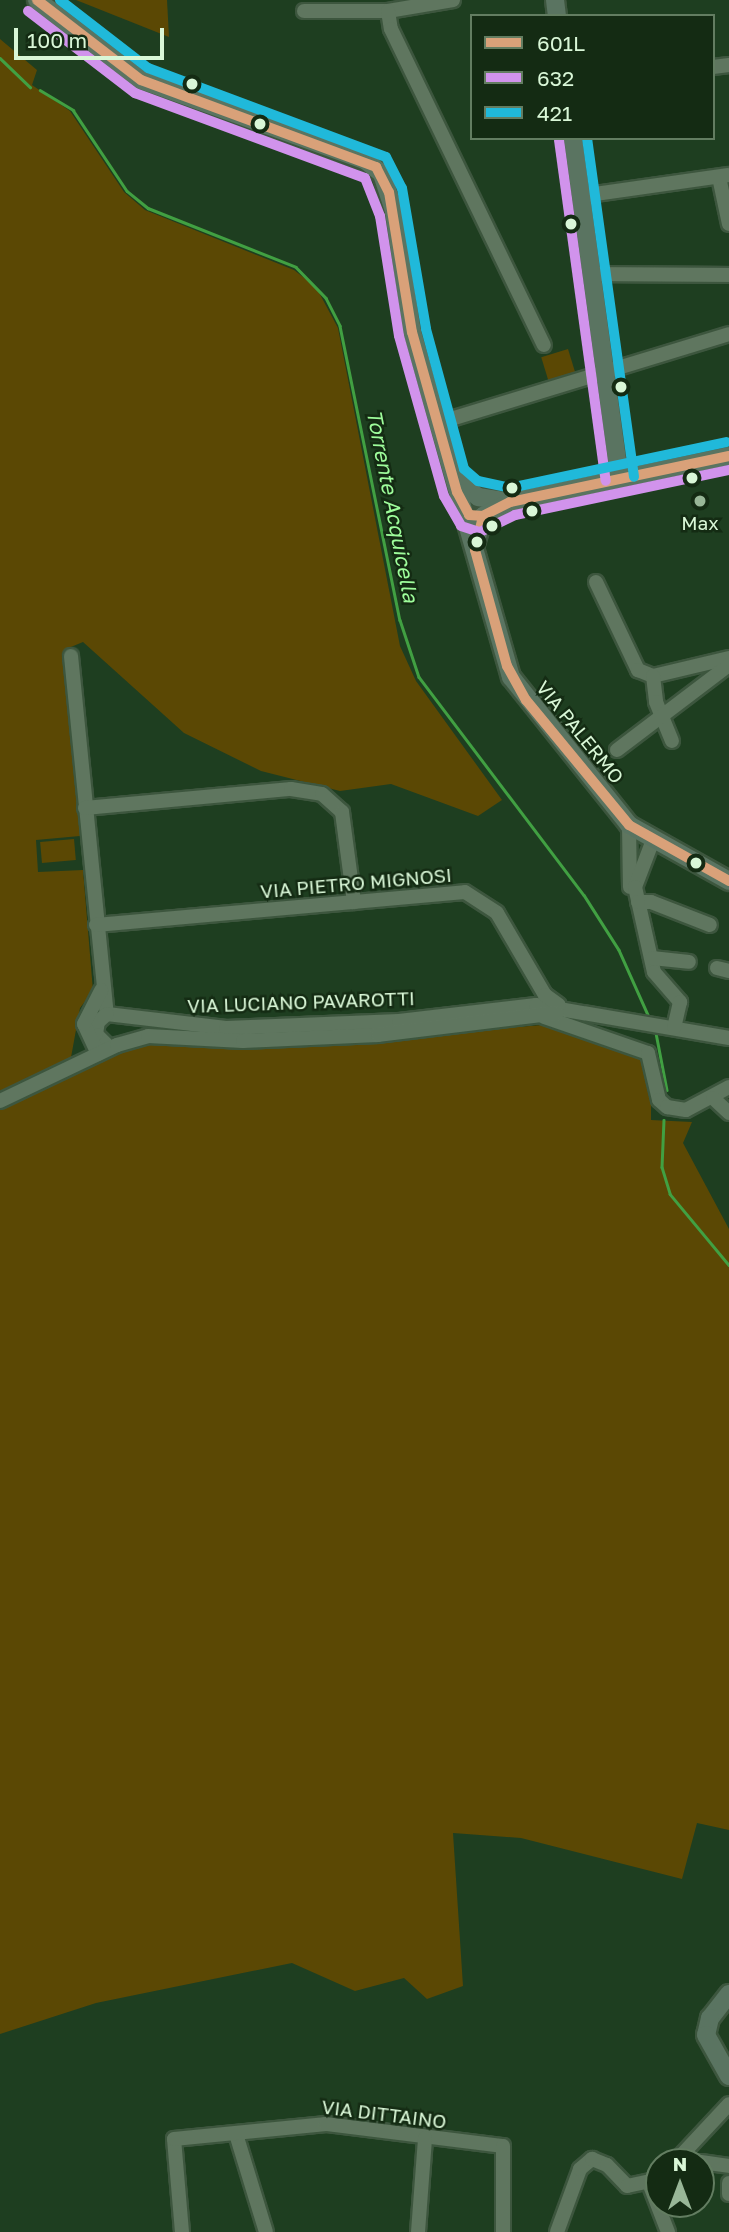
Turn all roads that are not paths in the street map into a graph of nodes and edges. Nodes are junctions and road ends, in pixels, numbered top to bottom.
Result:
1 (37, 0) edge
2 (453, 0) edge
3 (304, 11) dead end
4 (388, 11) junction
5 (573, 140) edge
6 (724, 176) edge
7 (581, 196) junction
8 (729, 224) edge
9 (592, 274) junction
10 (729, 275) edge
11 (729, 334) edge
12 (544, 345) dead end
13 (604, 373) junction
14 (438, 423) junction
15 (729, 456) edge
16 (620, 479) junction
17 (477, 507) junction
18 (596, 582) dead end
19 (71, 656) dead end
20 (729, 658) edge
21 (729, 665) edge
22 (653, 676) junction
23 (661, 717) junction
24 (672, 741) dead end
25 (617, 750) dead end
26 (85, 808) junction
27 (629, 825) junction
28 (653, 840) junction
29 (729, 881) edge
30 (354, 902) junction
31 (638, 902) junction
32 (96, 925) junction
33 (710, 925) dead end
34 (652, 958) junction
35 (689, 962) dead end
36 (101, 990) junction
37 (547, 1002) junction
38 (573, 1010) junction
39 (107, 1014) junction
40 (533, 1016) junction
41 (674, 1027) junction
42 (581, 1029) junction
43 (729, 1038) edge
44 (117, 1045) junction
45 (98, 1054) junction
46 (729, 1087) edge
47 (713, 1098) junction
48 (0, 1101) edge
49 (729, 1113) edge
50 (729, 1994) edge
51 (729, 2076) edge
52 (729, 2104) edge
53 (236, 2134) junction
54 (425, 2138) junction
55 (689, 2147) edge
56 (645, 2182) edge
57 (729, 2183) edge
58 (729, 2194) edge
59 (182, 2232) edge
60 (266, 2232) edge
61 (418, 2232) edge
62 (503, 2232) edge
63 (557, 2232) edge

1 - 14 main road
2 - 4 street
3 - 4 street
4 - 12 street
5 - 7 main road
6 - 7 street
6 - 8 street
7 - 9 main road
9 - 10 street
9 - 13 main road
11 - 13 street
13 - 14 street
13 - 16 main road
14 - 17 main road, VIA PALERMO
15 - 16 main road
16 - 17 main road
17 - 27 main road, VIA PALERMO
18 - 22 street
19 - 26 street
20 - 22 street
21 - 23 street
22 - 23 street
23 - 24 street
23 - 25 street
26 - 30 street
26 - 32 street
27 - 28 main road, VIA PALERMO
27 - 31 street
28 - 29 main road, VIA PALERMO
28 - 31 street
30 - 32 street, VIA PIETRO MIGNOSI
30 - 37 street, VIA PIETRO MIGNOSI
31 - 33 street
31 - 34 street
32 - 36 street
34 - 35 street
34 - 41 street
36 - 39 street
36 - 45 street
37 - 38 street
37 - 39 street, VIA LUCIANO PAVAROTTI
38 - 40 street
38 - 41 street
38 - 42 street
39 - 44 street
40 - 42 street
40 - 44 street
41 - 43 street
42 - 47 street
44 - 45 street
45 - 48 street
46 - 47 street
47 - 49 street
50 - 51 main road
52 - 55 street
53 - 54 street, VIA DITTAINO
53 - 59 street, VIA DITTAINO
53 - 60 street
54 - 61 street
54 - 62 street, VIA DITTAINO
56 - 63 street
57 - 58 street

